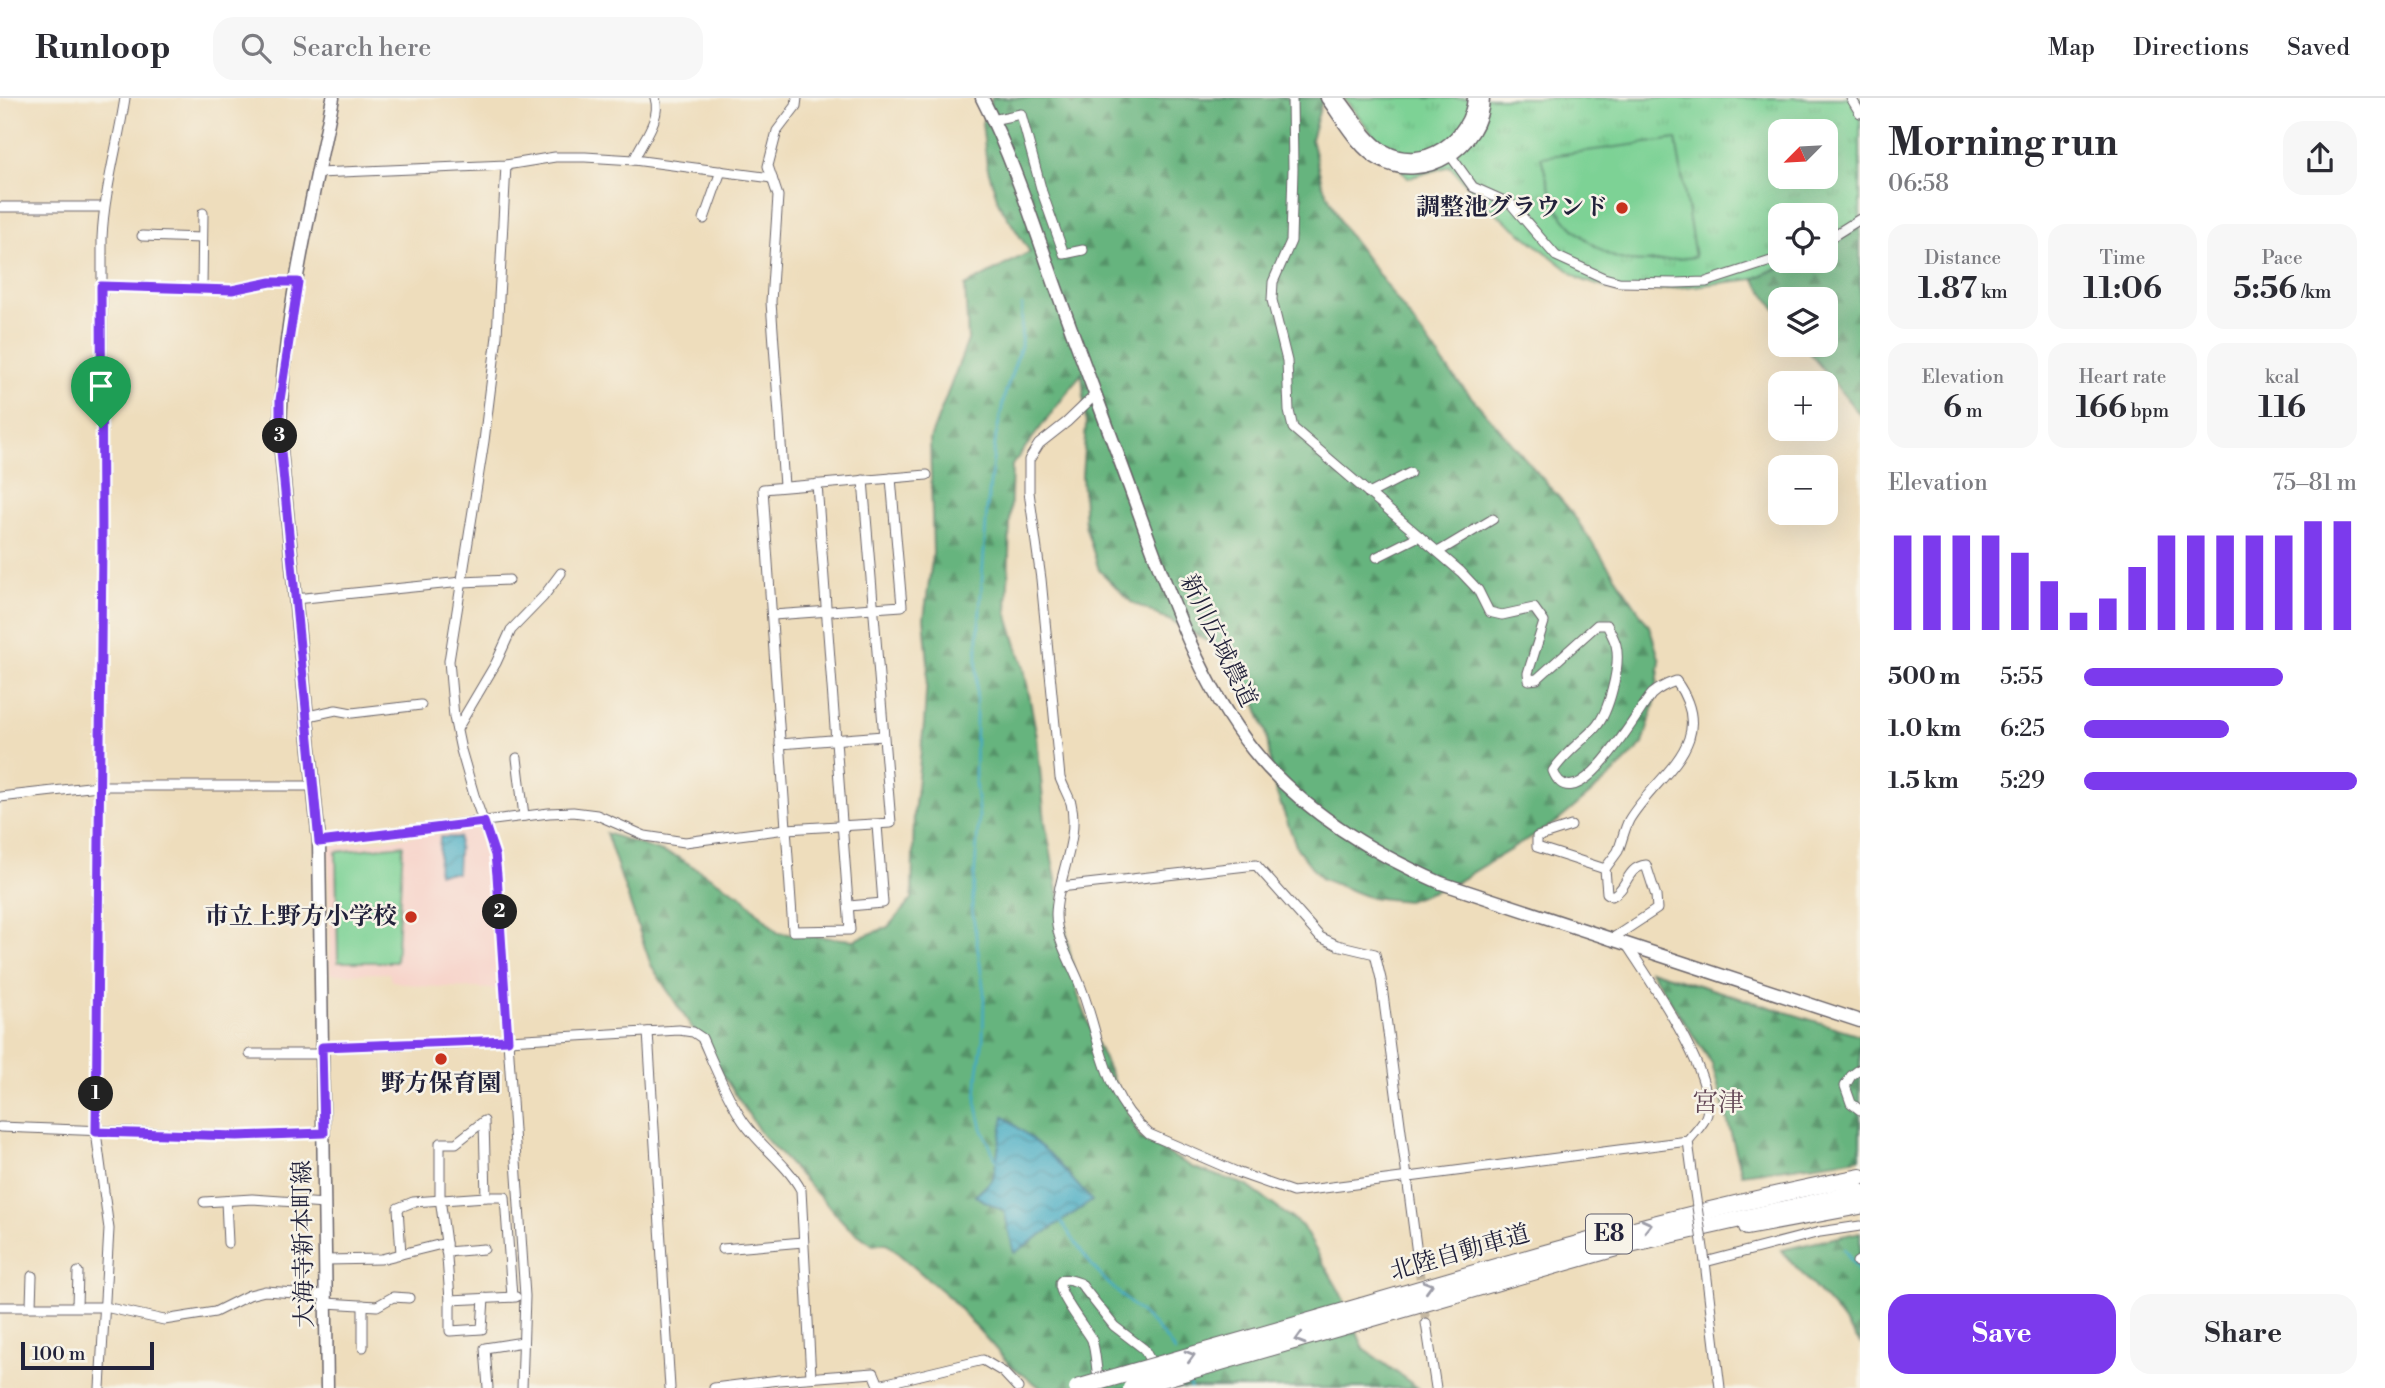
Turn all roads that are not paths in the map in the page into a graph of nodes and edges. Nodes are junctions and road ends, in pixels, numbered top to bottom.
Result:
1 (125, 98) edge
2 (333, 98) edge
3 (655, 98) edge
4 (797, 98) edge
5 (982, 98) edge
6 (1292, 98) edge
7 (1327, 98) edge
8 (1338, 98) edge
9 (1474, 98) edge
10 (1483, 98) edge
11 (1851, 98) edge
12 (1860, 113) edge
13 (992, 120) junction
14 (1448, 152) junction
15 (634, 160) junction
16 (506, 165) junction
17 (721, 171) junction
18 (318, 173) junction
19 (772, 178) junction
20 (0, 207) edge
21 (103, 207) junction
22 (203, 213) dead end
23 (704, 219) dead end
24 (1860, 219) edge
25 (1838, 233) edge
26 (142, 236) dead end
27 (202, 238) junction
28 (1083, 250) dead end
29 (1768, 262) edge
30 (298, 282) junction
31 (101, 286) junction
32 (202, 289) junction
33 (1095, 395) junction
34 (1410, 473) dead end
35 (927, 475) dead end
36 (891, 478) junction
37 (863, 480) junction
38 (817, 484) junction
39 (784, 486) junction
40 (1370, 494) junction
41 (1493, 519) dead end
42 (1419, 536) junction
43 (1437, 552) junction
44 (1377, 557) dead end
45 (561, 573) dead end
46 (509, 580) dead end
47 (462, 582) junction
48 (295, 598) junction
49 (874, 608) junction
50 (828, 610) junction
51 (772, 615) junction
52 (421, 705) dead end
53 (307, 716) junction
54 (457, 729) junction
55 (883, 736) junction
56 (837, 740) junction
57 (780, 744) junction
58 (516, 758) dead end
59 (98, 786) junction
60 (314, 786) junction
61 (0, 797) edge
62 (524, 817) junction
63 (484, 822) junction
64 (842, 825) junction
65 (877, 825) junction
66 (1571, 826) dead end
67 (786, 829) junction
68 (319, 842) junction
69 (1605, 869) junction
70 (1060, 887) junction
71 (849, 906) junction
72 (1610, 940) junction
73 (1627, 945) junction
74 (1860, 1021) edge
75 (648, 1032) junction
76 (508, 1040) junction
77 (322, 1050) junction
78 (250, 1054) dead end
79 (1860, 1069) edge
80 (1860, 1110) edge
81 (0, 1127) edge
82 (96, 1132) junction
83 (324, 1133) junction
84 (1688, 1140) junction
85 (1406, 1177) junction
86 (1860, 1177) edge
87 (1860, 1192) edge
88 (486, 1197) junction
89 (440, 1198) junction
90 (226, 1201) junction
91 (204, 1202) dead end
92 (325, 1204) junction
93 (1860, 1206) edge
94 (1860, 1226) edge
95 (803, 1242) junction
96 (228, 1243) dead end
97 (446, 1248) junction
98 (484, 1249) dead end
99 (722, 1249) dead end
100 (401, 1254) junction
101 (325, 1260) junction
102 (1705, 1262) junction
103 (1419, 1269) tunnel mouth
104 (78, 1272) dead end
105 (32, 1276) dead end
106 (1468, 1290) junction
107 (524, 1296) junction
108 (512, 1297) junction
109 (409, 1298) dead end
110 (484, 1298) junction
111 (326, 1299) junction
112 (450, 1300) junction
113 (31, 1305) junction
114 (363, 1305) junction
115 (77, 1306) junction
116 (0, 1307) edge
117 (105, 1307) junction
118 (1364, 1313) junction
119 (1426, 1322) tunnel mouth
120 (523, 1342) junction
121 (363, 1347) dead end
122 (811, 1377) junction
123 (100, 1388) edge
124 (327, 1388) edge
125 (488, 1388) edge
126 (522, 1388) edge
127 (670, 1388) edge
128 (714, 1388) edge
129 (1018, 1388) edge
130 (1077, 1388) edge
131 (1100, 1388) edge
132 (1130, 1388) edge
133 (1165, 1388) edge
134 (1436, 1388) edge
135 (1720, 1388) edge

1 - 21 street
2 - 18 street, 大海寺新本町線
3 - 15 street
4 - 19 street
5 - 13 street, 新川広域農道
6 - 40 street
7 - 14 street
8 - 14 street
9 - 14 street
10 - 14 street
11 - 12 street
13 - 28 street
13 - 33 street, 新川広域農道
14 - 29 street
15 - 16 street
15 - 17 street
16 - 18 street
16 - 47 street
17 - 19 street
17 - 23 street
18 - 30 street, 大海寺新本町線
19 - 39 street
20 - 21 street
21 - 31 street
22 - 27 street
24 - 25 street
26 - 27 street
27 - 32 street
30 - 32 street
30 - 48 street, 大海寺新本町線
31 - 32 street
31 - 59 street
33 - 70 street
33 - 72 street, 新川広域農道
34 - 40 street
35 - 36 street
36 - 37 street
36 - 49 street
37 - 38 street
37 - 49 street
38 - 39 street
38 - 50 street
39 - 51 street
40 - 42 street
41 - 43 street
42 - 43 street
42 - 44 street
43 - 69 street
45 - 54 street
46 - 47 street
47 - 48 street
47 - 54 street
48 - 53 street, 大海寺新本町線
49 - 50 street
49 - 55 street
50 - 51 street
50 - 56 street
51 - 57 street
52 - 53 street
53 - 60 street, 大海寺新本町線
54 - 63 street
55 - 56 street
55 - 65 street
56 - 57 street
56 - 64 street
57 - 67 street
58 - 62 street
59 - 60 street
59 - 61 street
59 - 82 street
60 - 68 street, 大海寺新本町線
62 - 63 street
62 - 67 street
63 - 68 street
63 - 76 street
64 - 65 street
64 - 67 street
64 - 71 street
65 - 71 street
66 - 69 street
67 - 71 street
68 - 77 street, 大海寺新本町線
69 - 72 street
70 - 85 street
70 - 85 street
72 - 73 street, 新川広域農道
73 - 74 street, 新川広域農道
73 - 84 street
75 - 76 street
75 - 95 street
75 - 127 street
76 - 77 street
76 - 107 street
77 - 78 street
77 - 83 street, 大海寺新本町線
79 - 80 street
81 - 82 street
82 - 83 street
82 - 117 street
83 - 92 street, 大海寺新本町線
84 - 85 street
84 - 102 street, bridge
85 - 103 street
118 -> 86 highway, 北陸自動車道 / E8
87 - 106 highway, 北陸自動車道 / E8
88 - 89 street
88 - 89 street
88 - 108 street
89 - 97 street
89 - 100 street
90 - 91 street
90 - 92 street
90 - 96 street
92 - 101 street, 大海寺新本町線
93 - 106 highway
94 - 102 street
95 - 99 street
95 - 122 street
97 - 98 street
97 - 100 street
97 - 112 street
100 - 101 street
101 - 111 street, 大海寺新本町線
102 - 135 street
104 - 115 street
105 - 113 street
106 - 118 highway, 北陸自動車道 / E8
107 - 108 street
107 - 120 street
108 - 110 street
109 - 114 street
110 - 112 street
110 - 112 street
111 - 114 street
111 - 117 street
111 - 124 street, 大海寺新本町線
113 - 115 street
113 - 116 street
114 - 121 street
115 - 117 street
117 - 123 street
130 -> 118 highway, 北陸自動車道 / E8, bridge
118 -> 132 highway, 北陸自動車道 / E8, bridge
119 - 134 street
120 - 125 street
120 - 126 street
122 - 128 street
122 - 129 street
131 - 133 street

